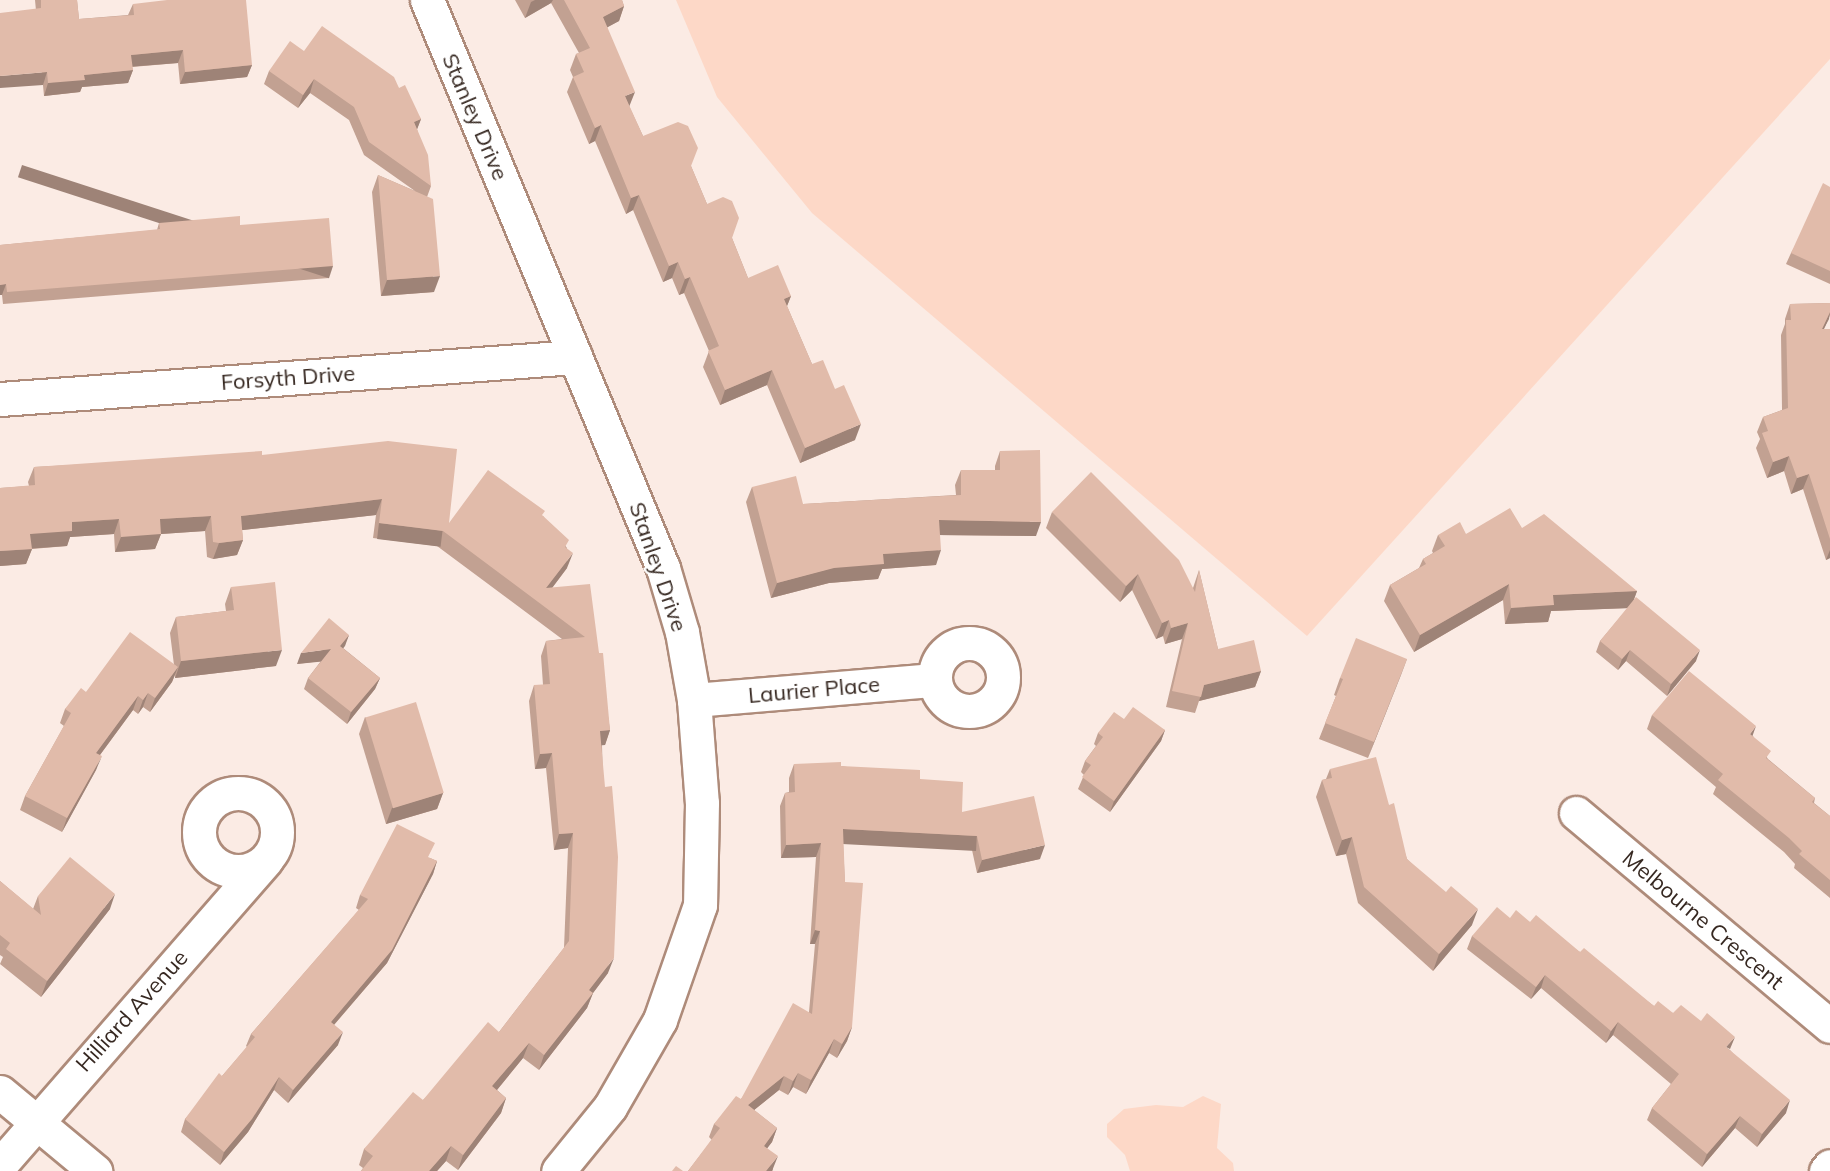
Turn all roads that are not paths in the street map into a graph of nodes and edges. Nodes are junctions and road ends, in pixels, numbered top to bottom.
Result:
1 (427, 0) edge
2 (575, 357) junction
3 (0, 399) edge
4 (934, 680) dead end
5 (694, 700) junction
6 (1576, 813) dead end
7 (266, 860) dead end
8 (1830, 1026) edge
9 (0, 1092) edge
10 (34, 1122) junction
11 (0, 1165) edge
12 (1830, 1166) edge
13 (95, 1171) edge
14 (558, 1171) edge
15 (1826, 1171) edge

1 - 2 street, Stanley Drive
2 - 3 street, Forsyth Drive
2 - 5 street, Stanley Drive
4 - 5 street, Laurier Place
5 - 14 street, Stanley Drive
6 - 8 street, Melbourne Crescent
7 - 10 street, Hilliard Avenue
9 - 10 street
10 - 11 street, Hilliard Avenue
10 - 13 street
12 - 15 street

